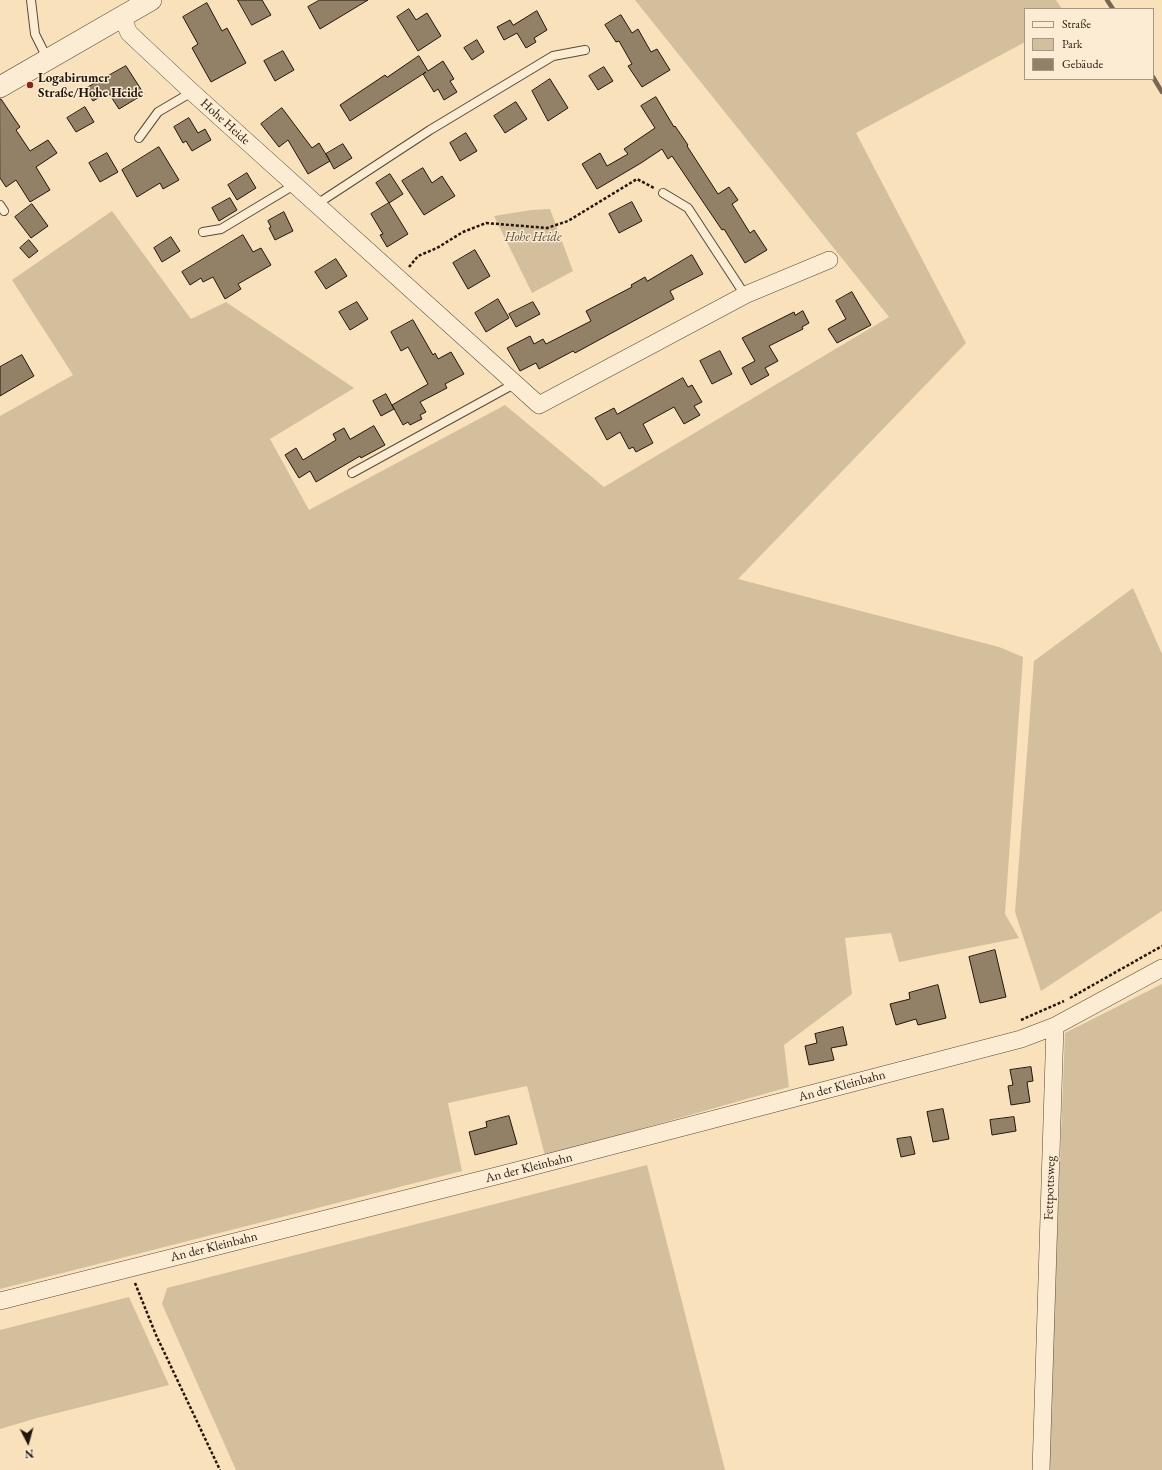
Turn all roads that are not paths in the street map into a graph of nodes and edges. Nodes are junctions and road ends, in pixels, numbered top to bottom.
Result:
1 (32, 0) edge
2 (152, 0) edge
3 (122, 17) junction
4 (585, 50) dead end
5 (48, 60) junction
6 (0, 87) edge
7 (192, 92) junction
8 (139, 138) dead end
9 (294, 185) junction
10 (663, 193) road end
11 (317, 204) junction
12 (203, 232) dead end
13 (829, 260) dead end
14 (745, 295) junction
15 (514, 384) junction
16 (352, 473) dead end
17 (1162, 968) edge
18 (1055, 1026) junction
19 (0, 1301) edge
20 (1041, 1470) edge

1 - 5 lane
2 - 3 street
3 - 5 street
3 - 7 street, Hohe Heide
4 - 11 lane
5 - 6 street
7 - 8 lane, Hohe Heide
7 - 9 street, Hohe Heide
9 - 11 street, Hohe Heide
9 - 12 lane
10 - 14 lane
11 - 15 street, Hohe Heide
13 - 14 street, Hohe Heide
14 - 15 street, Hohe Heide
15 - 16 lane
17 - 18 street
18 - 19 street, An der Kleinbahn
18 - 20 street, Fettpottsweg

